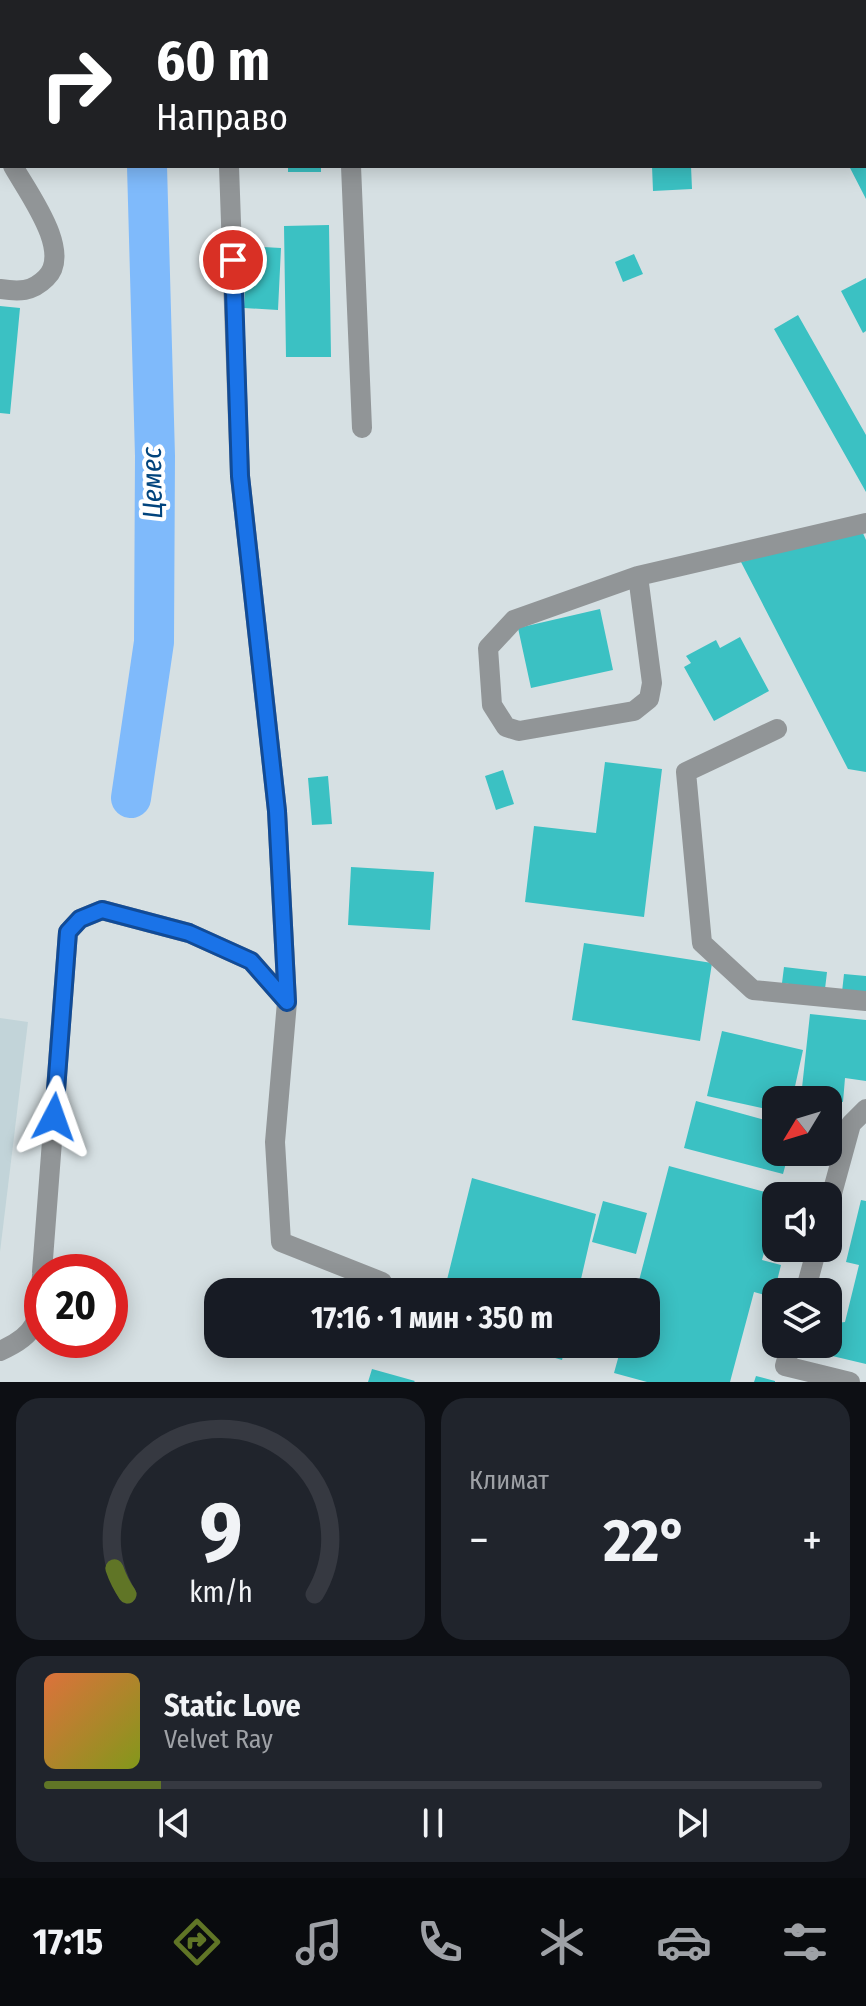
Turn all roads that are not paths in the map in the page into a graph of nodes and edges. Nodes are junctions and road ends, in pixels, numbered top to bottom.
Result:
1 (14, 168) edge
2 (229, 168) edge
3 (351, 168) edge
4 (0, 289) edge
5 (362, 428) dead end
6 (866, 523) edge
7 (638, 576) junction
8 (777, 729) dead end
9 (866, 1001) edge
10 (287, 1002) junction
11 (866, 1109) edge
12 (835, 1182) edge
13 (44, 1254) edge
14 (372, 1278) edge
15 (24, 1337) edge
16 (0, 1351) edge
17 (787, 1358) edge
18 (850, 1382) edge

1 - 4 street
2 - 10 street
3 - 5 street
6 - 7 street
7 - 7 street
8 - 9 street
10 - 13 street
10 - 14 street
11 - 12 street
15 - 16 street
17 - 18 street

